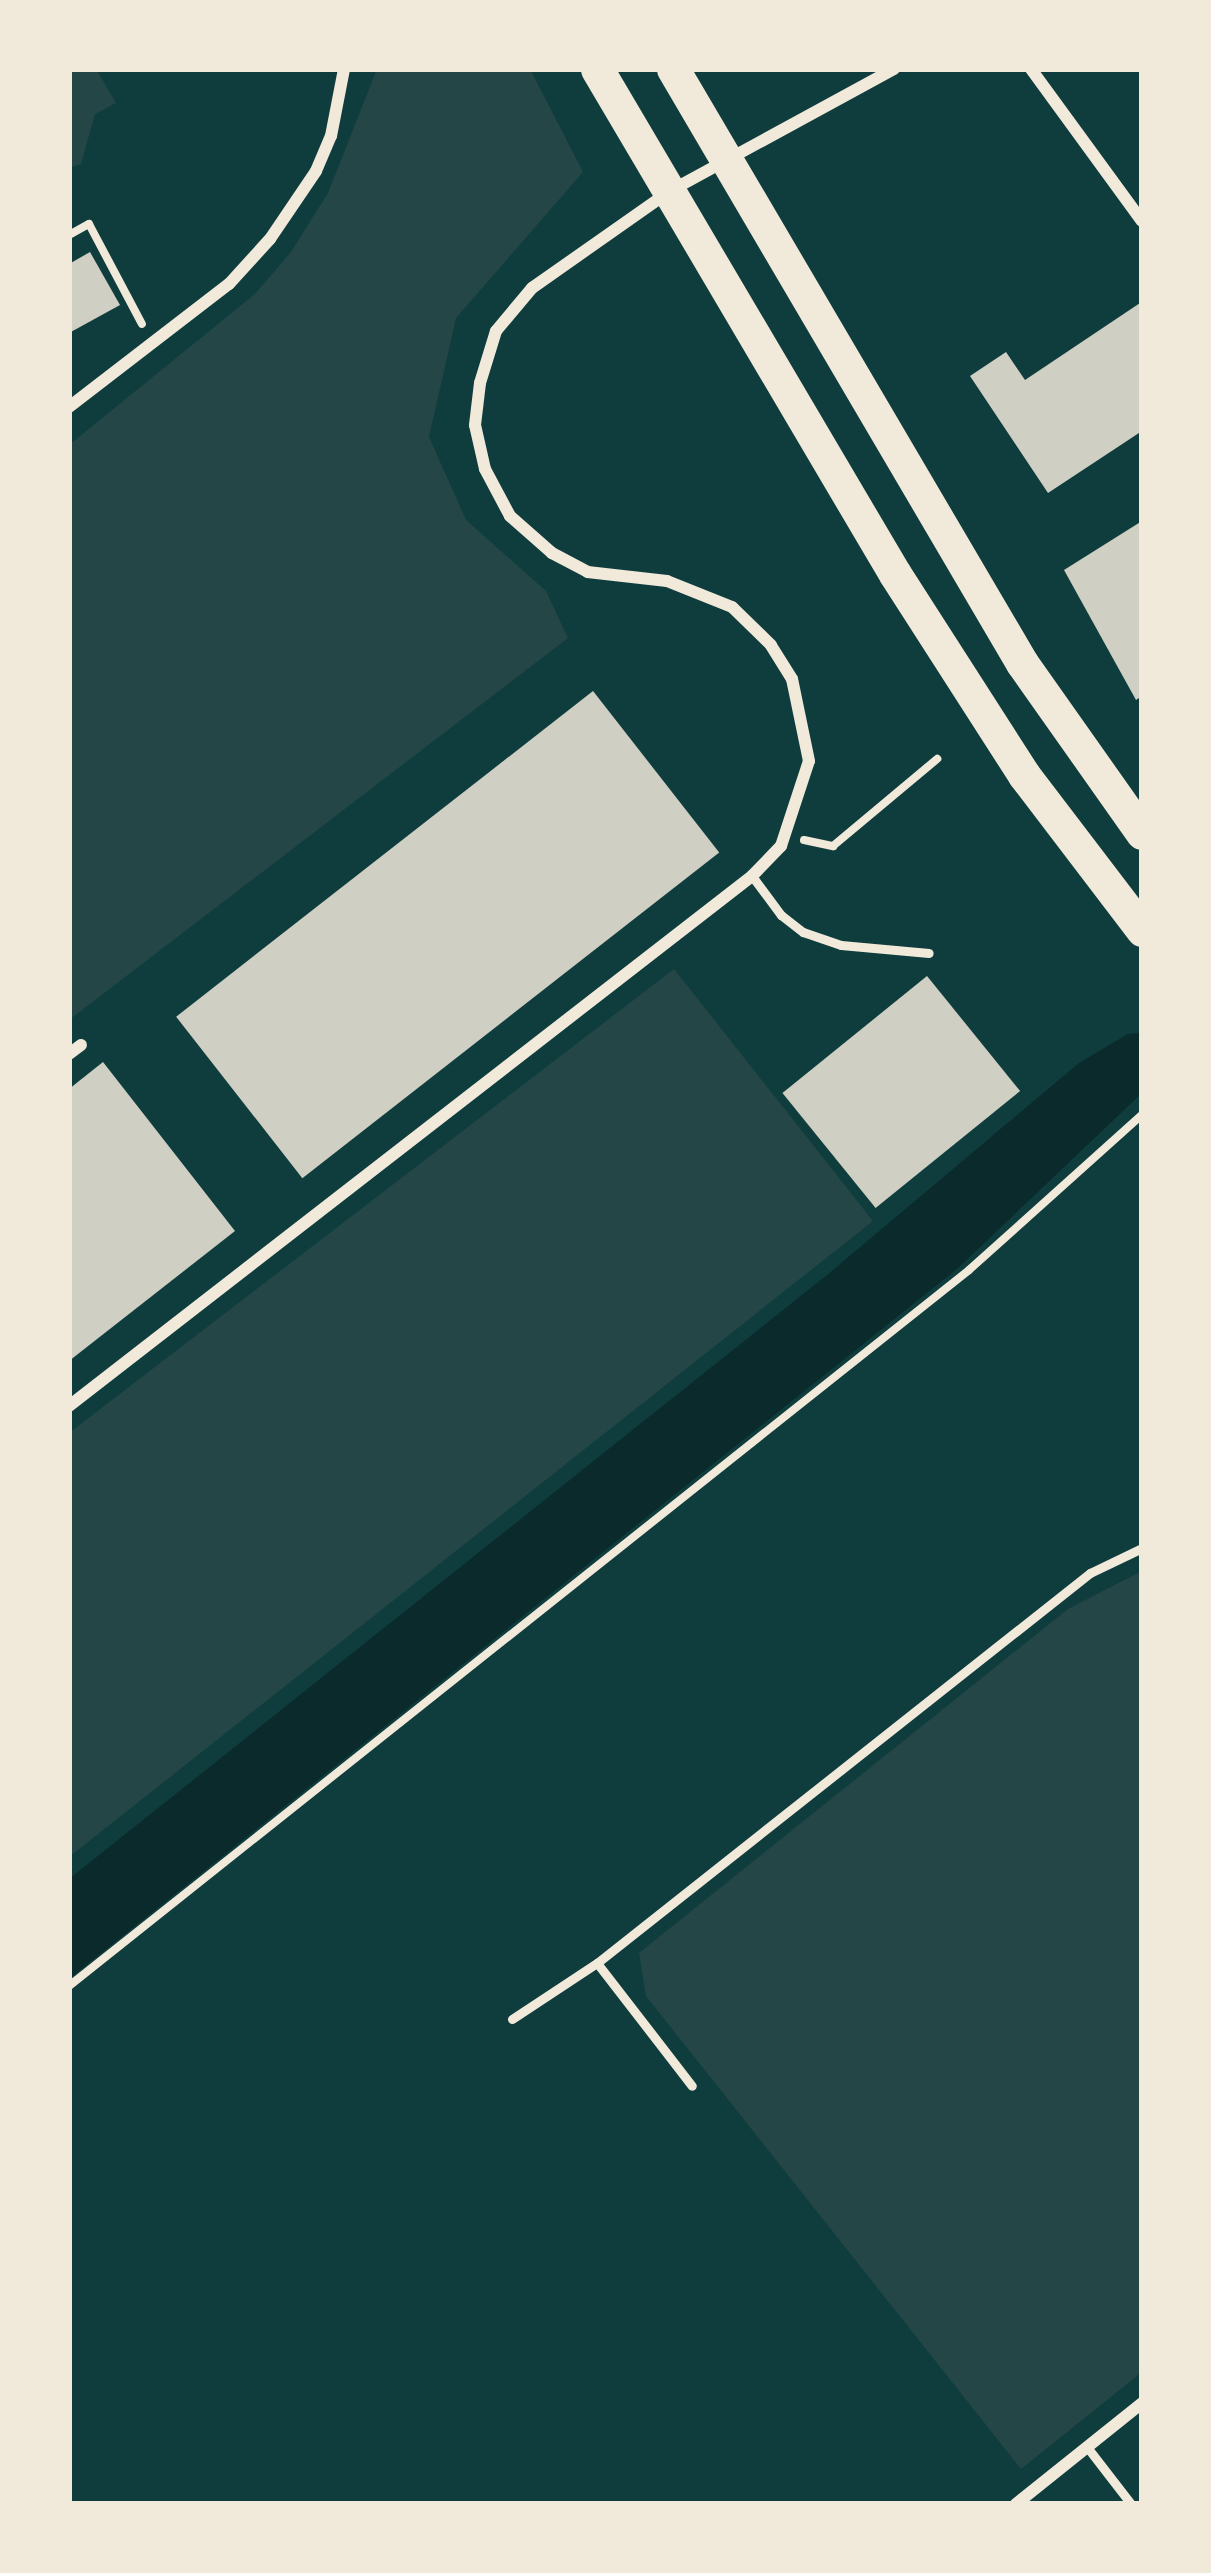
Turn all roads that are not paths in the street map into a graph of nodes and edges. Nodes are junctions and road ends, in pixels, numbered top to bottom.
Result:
1 (344, 69) edge
2 (597, 69) edge
3 (673, 69) edge
4 (894, 69) edge
5 (1030, 69) edge
6 (724, 158) junction
7 (670, 191) junction
8 (1142, 221) edge
9 (69, 406) edge
10 (1142, 833) edge
11 (752, 876) junction
12 (1142, 930) edge
13 (929, 953) dead end
14 (69, 1406) edge
15 (1142, 1548) edge
16 (597, 1963) junction
17 (512, 2019) dead end
18 (692, 2086) dead end
19 (1142, 2403) edge
20 (1087, 2447) junction
21 (1016, 2504) edge
22 (1131, 2504) edge

1 - 9 street
2 - 7 highway
3 - 6 highway
4 - 6 street
5 - 8 street
6 - 7 street
6 - 10 highway
7 - 11 street
7 - 12 highway
11 - 13 lane
11 - 14 street
15 - 16 lane
16 - 17 lane
16 - 18 lane
19 - 20 street
20 - 21 street
20 - 22 lane

